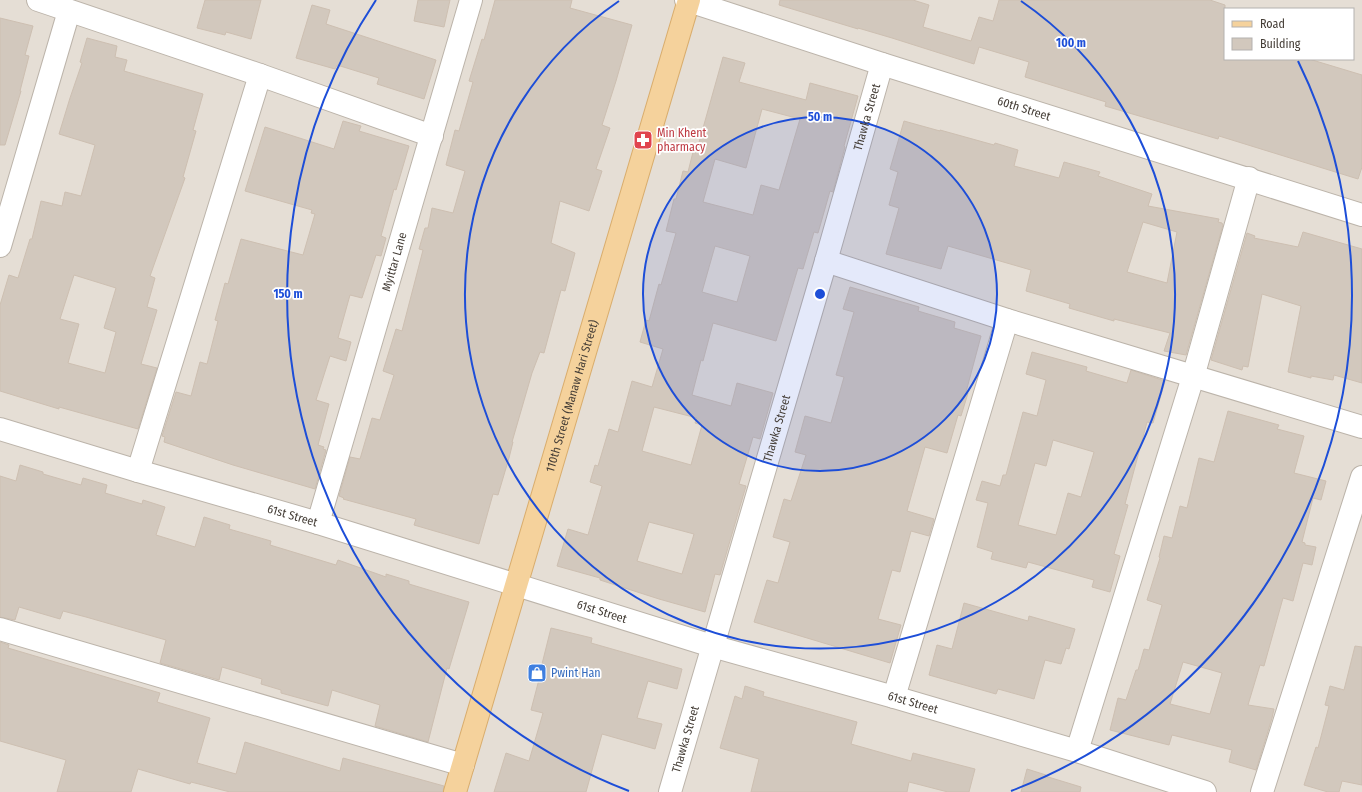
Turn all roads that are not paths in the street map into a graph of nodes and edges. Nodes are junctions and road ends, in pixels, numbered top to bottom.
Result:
1 (38, 0) edge
2 (471, 0) edge
3 (688, 0) edge
4 (69, 11) junction
5 (882, 64) junction
6 (260, 75) junction
7 (432, 136) junction
8 (1249, 178) junction
9 (1362, 215) edge
10 (0, 246) edge
11 (826, 261) junction
12 (1007, 320) junction
13 (1193, 377) junction
14 (1362, 427) edge
15 (0, 430) edge
16 (138, 471) junction
17 (1362, 477) edge
18 (318, 523) junction
19 (516, 585) junction
20 (0, 629) edge
21 (712, 646) junction
22 (894, 697) junction
23 (1077, 751) junction
24 (463, 765) junction
25 (455, 792) edge
26 (670, 792) edge
27 (1205, 792) edge
28 (1262, 792) edge

1 - 4 street
2 - 7 street, Myittar Lane
3 - 5 street, 60th Street
3 - 19 main road, 110th Street (Manaw Hari Street)
4 - 6 street
4 - 10 street
5 - 8 street, 60th Street
5 - 11 street, Thawka Street
6 - 7 street
6 - 16 street
7 - 18 street, Myittar Lane
8 - 9 street, 60th Street
8 - 13 street
11 - 12 street
11 - 21 street, Thawka Street
12 - 13 street
12 - 22 street
13 - 14 street
13 - 23 street
15 - 16 street, 61st Street
16 - 18 street, 61st Street
17 - 28 street
18 - 19 street, 61st Street
19 - 21 street, 61st Street
19 - 24 main road, 110th Street (Manaw Hari Street)
20 - 24 street
21 - 22 street, 61st Street
21 - 26 street, Thawka Street
22 - 23 street, 61st Street
23 - 27 street, 61st Street
24 - 25 main road, 110th Street (Manaw Hari Street)

